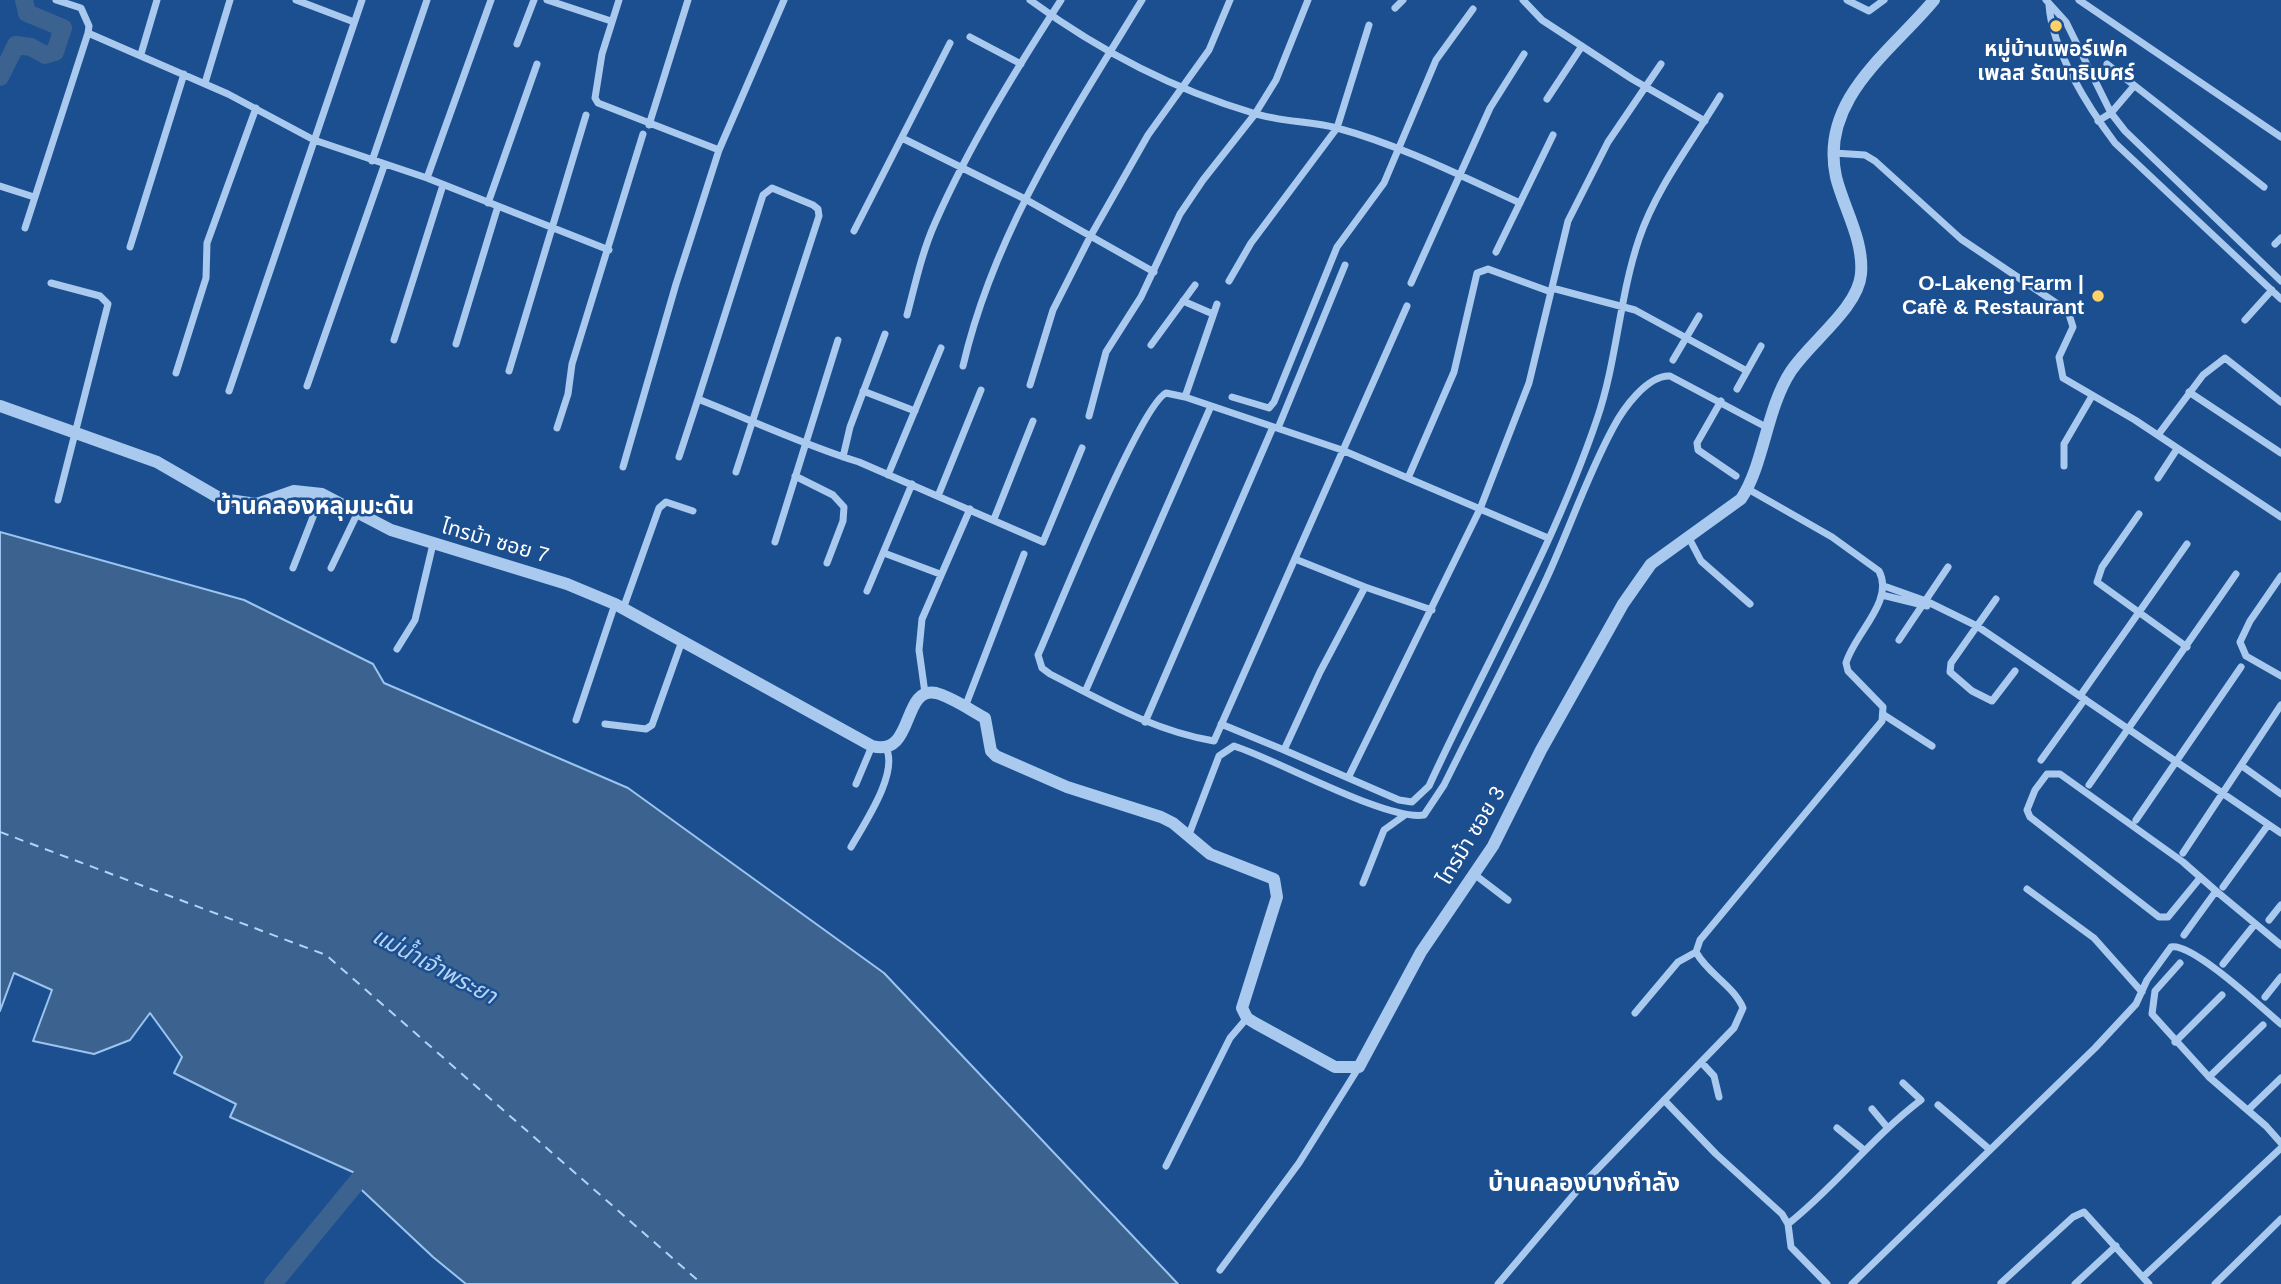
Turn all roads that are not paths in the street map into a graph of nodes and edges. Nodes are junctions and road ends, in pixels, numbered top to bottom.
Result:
1 (56, 0) edge
2 (157, 0) edge
3 (230, 0) edge
4 (296, 0) edge
5 (362, 0) edge
6 (427, 0) edge
7 (491, 0) edge
8 (534, 0) edge
9 (547, 0) edge
10 (619, 0) edge
11 (688, 0) edge
12 (784, 0) edge
13 (1030, 0) edge
14 (1061, 0) edge
15 (1142, 0) edge
16 (1230, 0) edge
17 (1308, 0) edge
18 (1403, 0) edge
19 (1522, 0) edge
20 (1847, 0) edge
21 (1884, 0) edge
22 (1934, 0) edge
23 (2079, 0) edge
24 (2048, 2) edge
25 (83, 4) edge
26 (1395, 8) dead end
27 (1473, 9) dead end
28 (1051, 15) junction
29 (354, 22) junction
30 (611, 22) junction
31 (1369, 25) dead end
32 (88, 33) junction
33 (970, 37) dead end
34 (950, 43) dead end
35 (517, 44) dead end
36 (1582, 46) junction
37 (1110, 52) junction
38 (141, 54) junction
39 (1524, 54) dead end
40 (537, 64) dead end
41 (1021, 64) junction
42 (1661, 64) dead end
43 (2107, 64) dead end
44 (184, 74) junction
45 (205, 83) junction
46 (2134, 86) junction
47 (1646, 87) junction
48 (1181, 88) junction
49 (1720, 96) dead end
50 (1547, 99) dead end
51 (256, 108) junction
52 (2111, 113) junction
53 (586, 114) dead end
54 (1255, 114) junction
55 (1705, 121) junction
56 (2098, 121) junction
57 (649, 125) junction
58 (1336, 128) junction
59 (643, 134) dead end
60 (1553, 135) dead end
61 (2281, 137) edge
62 (902, 138) junction
63 (314, 141) junction
64 (719, 150) junction
65 (1399, 150) junction
66 (1833, 153) junction
67 (372, 161) junction
68 (384, 166) junction
69 (963, 168) junction
70 (1461, 176) junction
71 (427, 178) junction
72 (443, 185) junction
73 (0, 186) edge
74 (2263, 187) dead end
75 (34, 197) junction
76 (1024, 199) junction
77 (488, 203) junction
78 (1520, 203) junction
79 (498, 206) junction
80 (25, 228) dead end
81 (552, 230) junction
82 (854, 231) dead end
83 (1090, 237) junction
84 (2240, 244) junction
85 (131, 247) dead end
86 (609, 250) junction
87 (1496, 252) dead end
88 (2232, 254) junction
89 (1345, 265) dead end
90 (1154, 272) junction
91 (1230, 281) dead end
92 (2281, 281) edge
93 (51, 283) dead end
94 (1411, 284) dead end
95 (1195, 285) dead end
96 (1552, 290) junction
97 (2272, 290) junction
98 (2281, 299) edge
99 (1183, 301) junction
100 (1217, 303) dead end
101 (1407, 306) dead end
102 (1621, 306) junction
103 (1213, 314) junction
104 (907, 315) dead end
105 (1699, 316) dead end
106 (2245, 320) dead end
107 (885, 334) dead end
108 (1687, 337) junction
109 (394, 340) dead end
110 (838, 340) dead end
111 (456, 344) dead end
112 (1151, 345) dead end
113 (1761, 346) dead end
114 (941, 348) dead end
115 (1673, 360) dead end
116 (963, 366) dead end
117 (509, 371) dead end
118 (1748, 371) junction
119 (176, 373) dead end
120 (1030, 385) dead end
121 (307, 386) dead end
122 (1737, 389) dead end
123 (981, 390) dead end
124 (229, 391) dead end
125 (863, 391) junction
126 (2189, 392) junction
127 (2092, 396) junction
128 (1185, 397) junction
129 (1232, 397) dead end
130 (698, 399) junction
131 (1721, 401) junction
132 (2281, 402) edge
133 (0, 406) edge
134 (1211, 406) junction
135 (915, 411) junction
136 (1090, 416) dead end
137 (751, 420) junction
138 (1033, 421) dead end
139 (1275, 427) junction
140 (1766, 427) junction
141 (557, 428) dead end
142 (76, 433) junction
143 (2157, 434) junction
144 (806, 442) junction
145 (1082, 448) dead end
146 (2177, 449) junction
147 (1342, 450) junction
148 (2281, 453) edge
149 (679, 457) dead end
150 (842, 457) junction
151 (2064, 466) dead end
152 (623, 467) dead end
153 (736, 472) dead end
154 (888, 475) junction
155 (795, 476) junction
156 (1736, 476) dead end
157 (1408, 478) junction
158 (2158, 478) dead end
159 (912, 484) junction
160 (1748, 489) junction
161 (322, 494) junction
162 (939, 496) junction
163 (58, 500) dead end
164 (970, 509) junction
165 (1480, 509) junction
166 (693, 511) dead end
167 (358, 512) junction
168 (2139, 514) dead end
169 (2281, 517) edge
170 (994, 519) junction
171 (1548, 538) junction
172 (1689, 538) junction
173 (775, 542) dead end
174 (433, 544) junction
175 (2187, 544) dead end
176 (884, 553) junction
177 (1024, 554) dead end
178 (1295, 559) junction
179 (827, 563) dead end
180 (1948, 567) dead end
181 (293, 568) dead end
182 (331, 568) dead end
183 (940, 574) junction
184 (2236, 574) dead end
185 (2281, 576) edge
186 (1884, 586) junction
187 (1365, 587) junction
188 (867, 591) dead end
189 (1882, 595) junction
190 (1996, 598) dead end
191 (1925, 603) junction
192 (1750, 604) dead end
193 (619, 607) junction
194 (1432, 610) junction
195 (2140, 615) junction
196 (1977, 626) junction
197 (1899, 640) dead end
198 (682, 641) junction
199 (2187, 647) junction
200 (397, 649) dead end
201 (2241, 667) dead end
202 (2015, 671) dead end
203 (2281, 676) edge
204 (1085, 692) junction
205 (925, 693) junction
206 (2083, 697) junction
207 (2281, 705) edge
208 (965, 706) junction
209 (1884, 715) junction
210 (576, 720) dead end
211 (1145, 722) junction
212 (605, 724) dead end
213 (1222, 724) junction
214 (2130, 730) junction
215 (872, 746) junction
216 (1933, 746) dead end
217 (886, 748) junction
218 (1284, 750) junction
219 (2041, 760) dead end
220 (2176, 761) junction
221 (2242, 766) junction
222 (1349, 776) junction
223 (856, 784) dead end
224 (2089, 785) dead end
225 (2224, 794) junction
226 (2281, 794) edge
227 (1406, 815) junction
228 (2136, 820) dead end
229 (2269, 825) junction
230 (2281, 833) edge
231 (1188, 837) junction
232 (851, 847) dead end
233 (2183, 853) dead end
234 (1474, 874) junction
235 (2200, 877) junction
236 (1363, 883) dead end
237 (2219, 889) junction
238 (2027, 890) dead end
239 (1508, 900) dead end
240 (2281, 905) edge
241 (2269, 920) dead end
242 (2255, 924) junction
243 (2184, 934) dead end
244 (2281, 945) edge
245 (1696, 952) junction
246 (2180, 963) dead end
247 (2223, 964) dead end
248 (2281, 977) edge
249 (2142, 992) junction
250 (2222, 995) dead end
251 (2265, 997) dead end
252 (1635, 1013) dead end
253 (1247, 1018) junction
254 (2281, 1024) edge
255 (2263, 1025) dead end
256 (2175, 1042) junction
257 (1701, 1062) junction
258 (1359, 1066) junction
259 (2209, 1077) junction
260 (2281, 1078) edge
261 (1903, 1083) dead end
262 (1719, 1097) dead end
263 (1664, 1100) junction
264 (1938, 1105) dead end
265 (1872, 1109) dead end
266 (2248, 1110) junction
267 (1887, 1127) junction
268 (1837, 1128) dead end
269 (2281, 1145) edge
270 (1989, 1149) junction
271 (1864, 1150) junction
272 (1166, 1166) dead end
273 (2281, 1219) edge
274 (1788, 1224) junction
275 (2116, 1247) junction
276 (1220, 1270) dead end
277 (2146, 1281) edge
278 (2001, 1283) edge
279 (1498, 1284) edge
280 (1827, 1284) edge
281 (1852, 1284) edge
282 (2075, 1284) edge
283 (2215, 1284) edge

1 - 25 street
2 - 38 street
3 - 45 street
4 - 29 street
5 - 29 street
6 - 67 street
7 - 71 street
8 - 35 street
9 - 30 street
10 - 30 street
11 - 57 street
12 - 64 street
13 - 28 street
14 - 28 street
15 - 37 street
16 - 48 street
17 - 54 street
18 - 26 street
19 - 36 street
20 - 21 street
22 - 66 street, ไทรม้า ซอย 3
23 - 61 street
24 - 52 street
24 - 56 street
25 - 32 street
27 - 65 street
28 - 37 street
28 - 41 street
29 - 63 street
30 - 57 street
31 - 58 street
32 - 38 street
32 - 75 street
33 - 41 street
34 - 62 street
36 - 47 street
36 - 50 street
37 - 48 street
37 - 76 street
38 - 44 street
39 - 70 street
40 - 77 street
41 - 69 street
42 - 47 street
43 - 46 street
44 - 45 street
44 - 85 street
45 - 51 street
46 - 52 street
46 - 74 street
47 - 55 street
47 - 96 street
48 - 54 street
48 - 83 street
49 - 55 street
51 - 63 street
51 - 119 street
52 - 56 street
52 - 84 street
53 - 81 street
54 - 58 street
54 - 90 street
55 - 102 street
56 - 88 street
57 - 64 street
58 - 65 street
58 - 91 street
59 - 86 street
60 - 78 street
62 - 69 street
62 - 82 street
63 - 67 street
63 - 124 street
64 - 152 street
65 - 70 street
65 - 129 street
66 - 127 street
66 - 140 street, ไทรม้า ซอย 3
67 - 68 street
68 - 71 street
68 - 121 street
69 - 76 street
69 - 104 street
70 - 78 street
70 - 94 street
71 - 72 street
72 - 77 street
72 - 109 street
73 - 75 street
75 - 80 street
76 - 83 street
76 - 116 street
77 - 79 street
78 - 87 street
79 - 81 street
79 - 111 street
81 - 86 street
81 - 117 street
83 - 90 street
83 - 120 street
84 - 88 street
84 - 92 street
86 - 141 street
88 - 97 street
89 - 139 street
90 - 136 street
93 - 142 street
95 - 99 street
96 - 102 street
96 - 157 street
96 - 165 street
97 - 98 street
97 - 106 street
99 - 103 street
99 - 112 street
100 - 103 street
101 - 147 street
102 - 108 street
102 - 171 street
103 - 128 street
105 - 108 street
107 - 125 street
108 - 115 street
108 - 118 street
110 - 144 street
113 - 118 street
114 - 135 street
118 - 122 street
123 - 162 street
125 - 135 street
125 - 150 street
126 - 132 street
126 - 143 street
126 - 148 street
127 - 143 street
127 - 151 street
128 - 134 street
128 - 204 street
130 - 137 street
130 - 137 street
130 - 149 street
131 - 140 street
131 - 156 street
131 - 227 street
133 - 142 street, ไทรม้า ซอย 7
134 - 139 street
134 - 204 street
135 - 154 street
137 - 144 street
137 - 153 street
138 - 170 street
139 - 147 street
139 - 211 street
140 - 160 street, ไทรม้า ซอย 3
142 - 161 street, ไทรม้า ซอย 7
142 - 163 street
143 - 146 street
144 - 150 street
144 - 155 street
145 - 170 street
146 - 158 street
146 - 169 street
147 - 157 street
147 - 178 street
150 - 154 street
154 - 159 street
155 - 173 street
155 - 179 street
157 - 165 street
159 - 162 street
159 - 176 street
160 - 172 street, ไทรม้า ซอย 3
160 - 186 street
161 - 167 street, ไทรม้า ซอย 7
161 - 181 street
162 - 164 street
164 - 170 street
164 - 183 street
165 - 171 street
165 - 194 street
166 - 193 street
167 - 174 street, ไทรม้า ซอย 7
167 - 182 street
168 - 195 street
171 - 222 street
172 - 192 street
172 - 234 street, ไทรม้า ซอย 3
174 - 193 street, ไทรม้า ซอย 7
174 - 200 street
175 - 195 street
176 - 183 street
176 - 188 street
177 - 208 street
178 - 187 street
178 - 213 street
180 - 191 street
183 - 205 street
184 - 199 street
185 - 203 street
186 - 189 street
186 - 191 street
187 - 194 street
187 - 218 street
189 - 191 street
189 - 209 street
190 - 196 street
191 - 196 street
191 - 197 street
193 - 198 street, ไทรม้า ซอย 7
193 - 210 street
194 - 222 street
195 - 199 street
195 - 206 street
196 - 202 street
196 - 206 street
198 - 212 street
198 - 215 street, ไทรม้า ซอย 7
199 - 214 street
201 - 220 street
204 - 211 street
205 - 208 street
205 - 217 street
206 - 214 street
206 - 219 street
207 - 221 street
208 - 231 street
209 - 216 street
209 - 245 street
211 - 213 street
213 - 218 street
214 - 220 street
214 - 224 street
215 - 217 street, ไทรม้า ซอย 7
215 - 223 street
217 - 232 street
218 - 222 street
220 - 225 street
220 - 228 street
221 - 225 street
221 - 226 street
225 - 229 street
225 - 233 street
227 - 231 street
227 - 236 street
229 - 230 street
229 - 237 street
231 - 253 street
234 - 239 street
234 - 258 street, ไทรม้า ซอย 3
235 - 235 street
235 - 237 street
237 - 242 street
237 - 243 street
238 - 249 street
240 - 241 street
242 - 244 street
242 - 247 street
245 - 252 street
245 - 257 street
246 - 256 street
248 - 251 street
249 - 254 street
249 - 270 street
250 - 256 street
253 - 258 street
253 - 272 street
255 - 259 street
256 - 259 street
257 - 262 street
257 - 263 street
258 - 276 street
259 - 266 street
260 - 266 street
261 - 267 street
263 - 274 street
263 - 279 street
264 - 270 street
265 - 267 street
266 - 269 street
267 - 271 street
268 - 271 street
269 - 277 street
270 - 281 street
271 - 274 street
273 - 283 street
274 - 280 street
275 - 277 street
275 - 278 street
275 - 282 street

